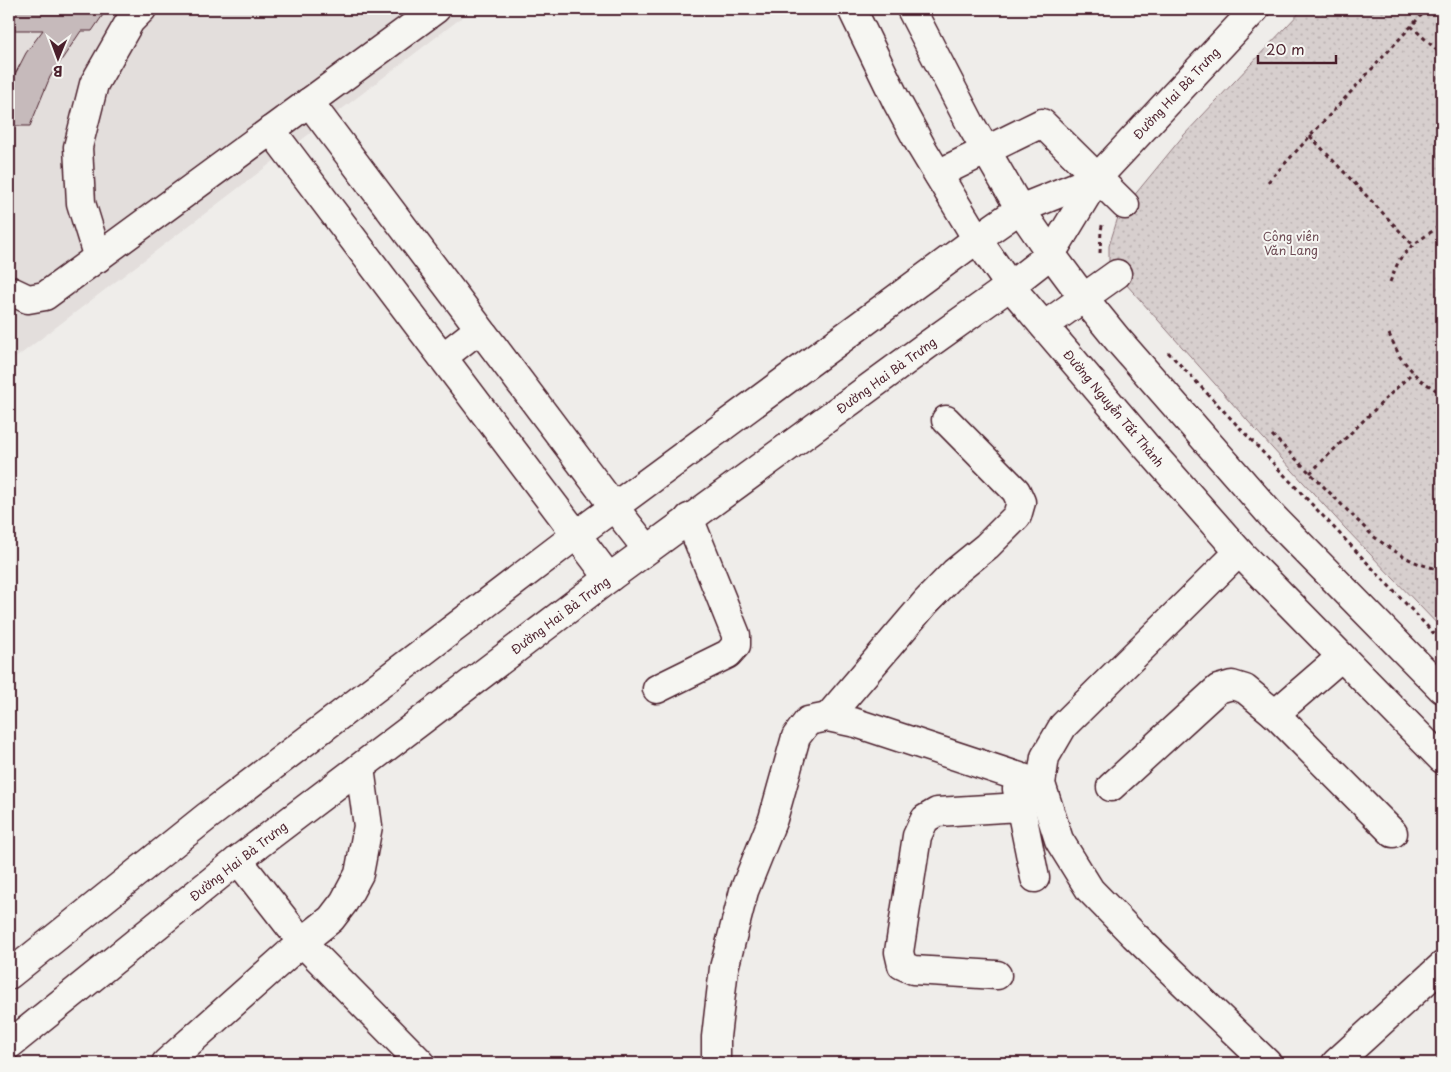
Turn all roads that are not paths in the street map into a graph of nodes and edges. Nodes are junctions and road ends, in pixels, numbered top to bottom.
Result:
1 (142, 9) edge
2 (436, 9) edge
3 (852, 9) edge
4 (911, 9) edge
5 (1255, 9) edge
6 (309, 102) junction
7 (271, 130) junction
8 (986, 151) junction
9 (938, 174) junction
10 (1097, 178) junction
11 (1125, 206) dead end
12 (1020, 209) junction
13 (976, 239) junction
14 (1051, 254) junction
15 (98, 258) junction
16 (1117, 274) dead end
17 (1010, 286) junction
18 (9, 290) edge
19 (1083, 297) junction
20 (1044, 326) junction
21 (479, 329) junction
22 (442, 357) junction
23 (946, 420) dead end
24 (614, 507) junction
25 (689, 518) junction
26 (576, 535) junction
27 (647, 549) junction
28 (1239, 552) junction
29 (609, 578) junction
30 (1341, 657) junction
31 (657, 689) dead end
32 (1442, 689) edge
33 (1276, 714) junction
34 (828, 717) junction
35 (1442, 759) edge
36 (360, 768) junction
37 (1013, 775) junction
38 (1041, 784) junction
39 (1111, 787) dead end
40 (1020, 807) junction
41 (1393, 833) dead end
42 (238, 860) junction
43 (1035, 878) dead end
44 (302, 942) junction
45 (1442, 966) edge
46 (9, 975) edge
47 (997, 975) dead end
48 (9, 1046) edge
49 (407, 1058) edge
50 (166, 1063) edge
51 (716, 1063) edge
52 (1267, 1063) edge
53 (1336, 1063) edge

1 - 15 street
2 - 6 street
3 - 9 street, Đường Nguyễn Tất Thành
4 - 8 street
5 - 10 street, Đường Hai Bà Trưng
6 - 7 street
6 - 21 street
7 - 15 street
7 - 22 street
8 - 9 street
8 - 10 street
8 - 12 street
9 - 13 street, Đường Nguyễn Tất Thành
10 - 11 street
10 - 12 street, Đường Hai Bà Trưng
10 - 14 street, Đường Hai Bà Trưng
12 - 13 street, Đường Hai Bà Trưng
12 - 14 street
13 - 17 street, Đường Nguyễn Tất Thành
13 - 24 street, Đường Hai Bà Trưng
14 - 17 street, Đường Hai Bà Trưng
14 - 19 street
15 - 18 street
16 - 19 street
17 - 20 street, Đường Nguyễn Tất Thành
17 - 25 street, Đường Hai Bà Trưng
19 - 20 street
19 - 32 street
20 - 28 street, Đường Nguyễn Tất Thành
21 - 22 street
21 - 24 street
22 - 26 street
23 - 34 street
24 - 26 street, Đường Hai Bà Trưng
24 - 27 street
25 - 27 street, Đường Hai Bà Trưng
25 - 31 street
26 - 29 street
26 - 46 street, Đường Hai Bà Trưng
27 - 29 street, Đường Hai Bà Trưng
28 - 30 street, Đường Nguyễn Tất Thành
28 - 38 street
29 - 36 street, Đường Hai Bà Trưng
30 - 33 street
30 - 35 street, Đường Nguyễn Tất Thành
33 - 39 street
33 - 41 street
34 - 37 street
34 - 51 street
36 - 42 street, Đường Hai Bà Trưng
36 - 44 street
37 - 38 street
37 - 40 street
38 - 52 street
40 - 43 street
40 - 47 street
42 - 44 street
42 - 48 street, Đường Hai Bà Trưng
44 - 49 street
44 - 50 street
45 - 53 street

